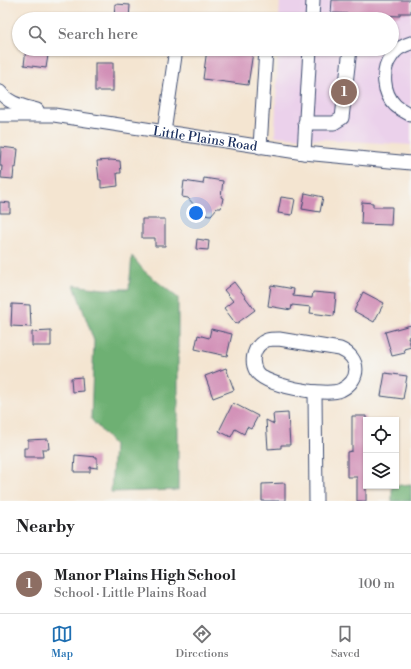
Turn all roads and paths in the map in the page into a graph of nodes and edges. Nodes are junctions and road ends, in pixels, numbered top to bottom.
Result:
1 (313, 0) edge
2 (312, 12) edge
3 (411, 43) edge
4 (399, 48) edge
5 (175, 56) edge
6 (266, 56) edge
7 (310, 56) edge
8 (349, 56) edge
9 (387, 56) edge
10 (0, 92) edge
11 (0, 115) edge
12 (54, 115) junction
13 (411, 115) edge
14 (305, 123) junction
15 (164, 132) junction
16 (260, 147) junction
17 (304, 153) junction
18 (411, 163) edge
19 (316, 392) junction
20 (316, 501) edge

1 - 2 street
3 - 4 street
5 - 15 street
6 - 16 street
7 - 14 street
8 - 14 street
9 - 13 street
10 - 12 street
11 - 12 street, Little Plains Road
12 - 15 street, Little Plains Road
14 - 17 street
15 - 16 street, Little Plains Road
16 - 17 street, Little Plains Road
17 - 18 street, Little Plains Road
19 - 19 street
19 - 20 street

